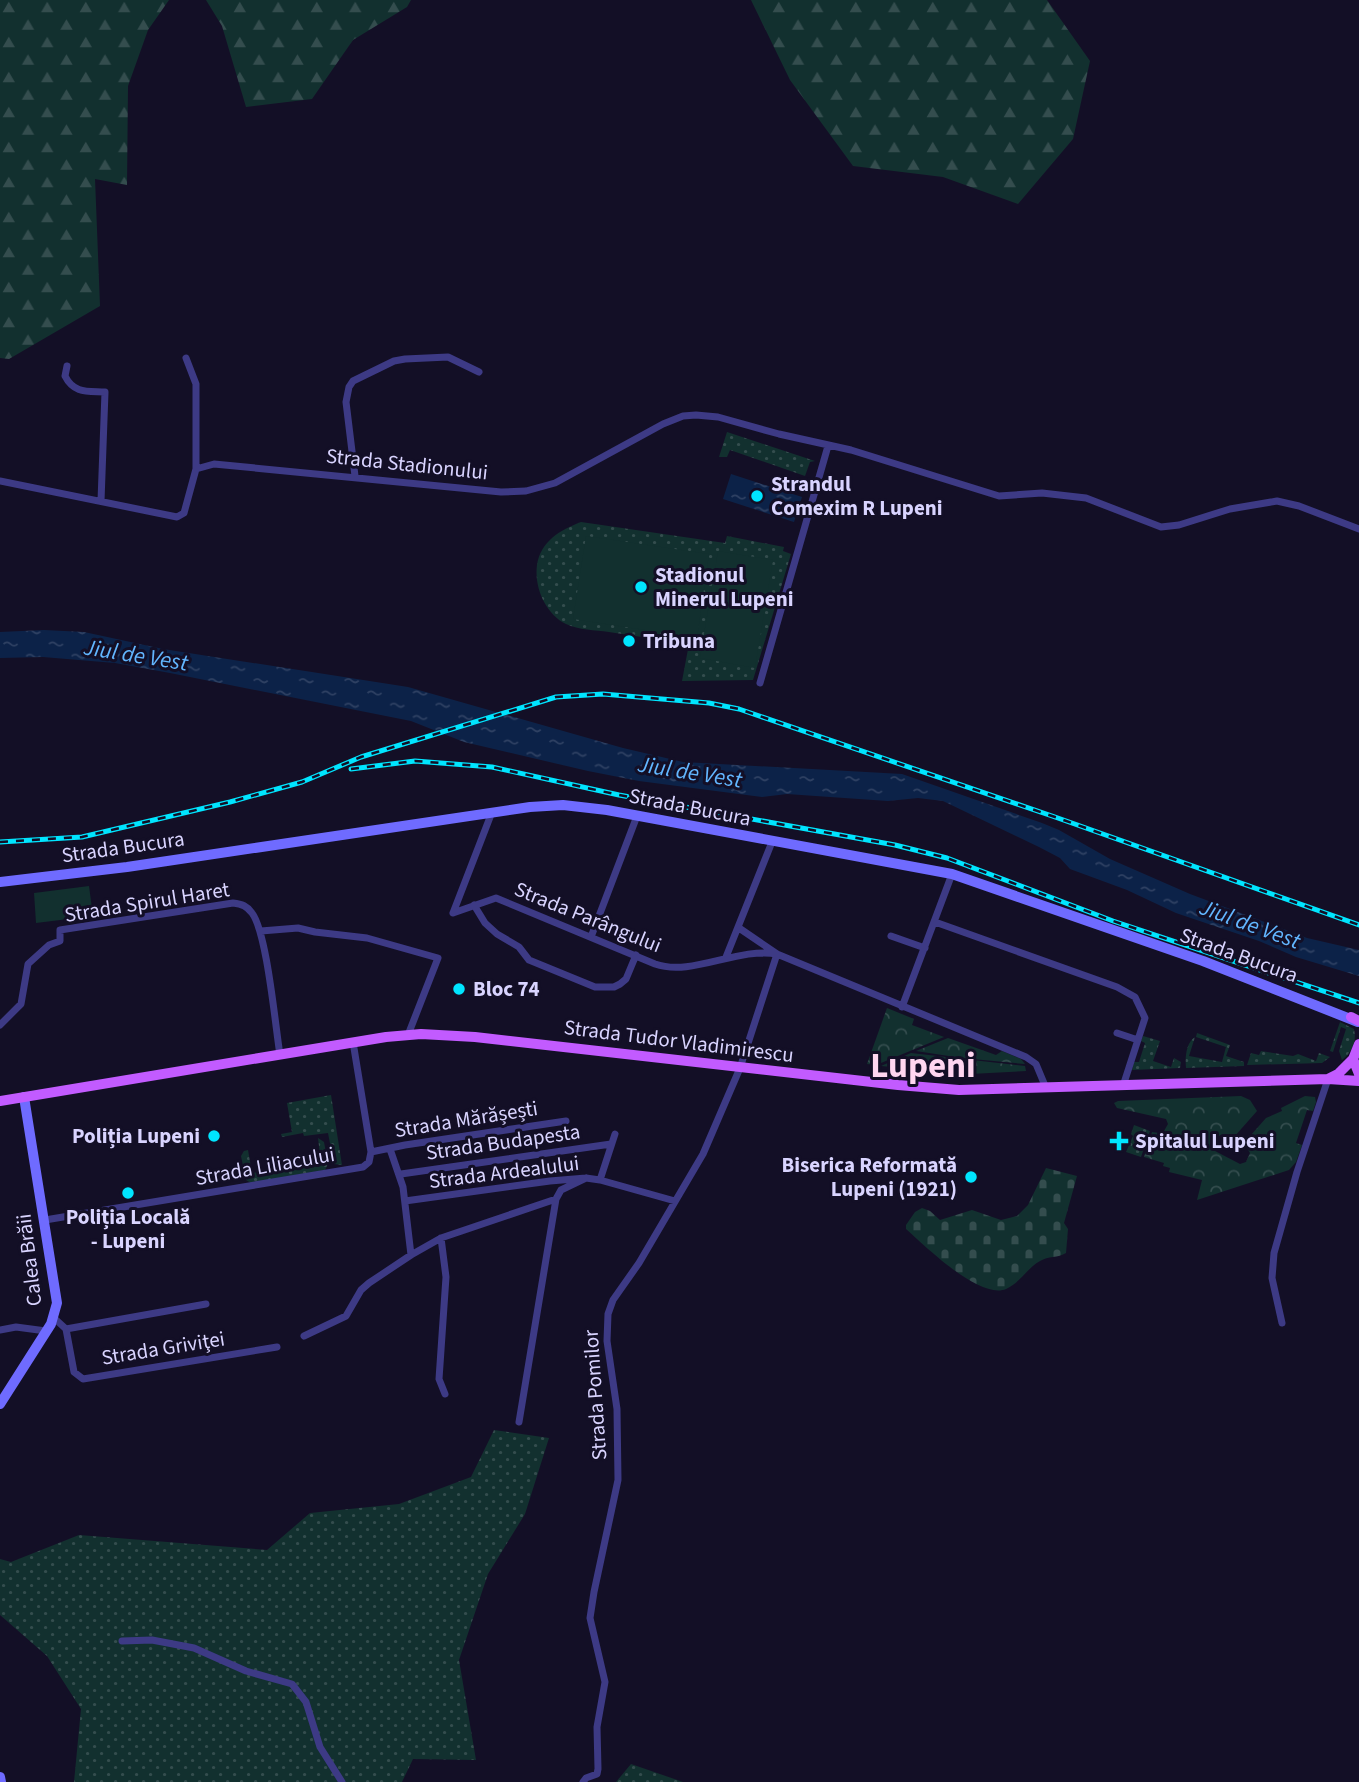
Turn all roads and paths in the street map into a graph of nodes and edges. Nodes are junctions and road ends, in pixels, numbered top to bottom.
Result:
1 (186, 358) dead end
2 (67, 366) dead end
3 (479, 372) dead end
4 (828, 446) junction
5 (196, 469) junction
6 (355, 476) junction
7 (0, 481) edge
8 (102, 501) junction
9 (1359, 529) edge
10 (760, 683) dead end
11 (492, 812) junction
12 (637, 816) junction
13 (772, 842) junction
14 (952, 874) junction
15 (0, 882) edge
16 (474, 905) junction
17 (935, 922) junction
18 (739, 928) junction
19 (261, 931) junction
20 (891, 936) dead end
21 (591, 937) junction
22 (925, 948) junction
23 (777, 954) junction
24 (636, 955) junction
25 (726, 957) junction
26 (902, 1007) junction
27 (1356, 1020) edge
28 (0, 1025) edge
29 (1359, 1030) edge
30 (1117, 1033) dead end
31 (408, 1035) junction
32 (1138, 1040) junction
33 (353, 1042) junction
34 (1359, 1043) edge
35 (280, 1055) junction
36 (1353, 1059) junction
37 (740, 1068) junction
38 (1359, 1074) edge
39 (1328, 1079) junction
40 (1359, 1081) edge
41 (1123, 1086) junction
42 (1046, 1088) junction
43 (24, 1097) junction
44 (0, 1101) edge
45 (566, 1122) dead end
46 (615, 1134) dead end
47 (611, 1144) junction
48 (390, 1149) junction
49 (371, 1155) junction
50 (401, 1174) junction
51 (586, 1178) junction
52 (600, 1180) junction
53 (556, 1199) junction
54 (405, 1201) junction
55 (675, 1201) junction
56 (45, 1220) junction
57 (440, 1238) junction
58 (411, 1255) junction
59 (206, 1304) dead end
60 (54, 1318) junction
61 (1282, 1323) dead end
62 (66, 1329) junction
63 (0, 1330) edge
64 (47, 1331) junction
65 (303, 1336) dead end
66 (277, 1347) dead end
67 (4, 1392) edge
68 (445, 1394) dead end
69 (0, 1404) edge
70 (519, 1422) dead end
71 (122, 1641) dead end
72 (0, 1777) edge
73 (1, 1782) edge
74 (342, 1782) edge
75 (583, 1782) edge

1 - 5 street
2 - 8 street
3 - 6 street
4 - 6 street, Strada Stadionului
4 - 9 street, Strada Stadionului
4 - 10 street
5 - 6 street, Strada Stadionului
5 - 8 street
7 - 8 street
11 - 12 main road, Strada Bucura
11 - 15 main road, Strada Bucura
11 - 16 street, Strada Parângului
12 - 13 main road, Strada Bucura
12 - 21 street
13 - 14 main road, Strada Bucura
13 - 18 street
14 - 17 street
14 - 27 main road, Strada Bucura
16 - 21 street, Strada Parângului
16 - 24 street
17 - 22 street
17 - 32 street
18 - 23 street, Strada Parângului
18 - 25 street
19 - 28 street, Strada Spirul Haret
19 - 31 street
19 - 35 street, Strada Spirul Haret
20 - 22 street
21 - 24 street, Strada Parângului
22 - 26 street
23 - 25 street, Strada Parângului
23 - 26 street, Strada Parângului
23 - 37 street
24 - 25 street, Strada Parângului
26 - 42 street, Strada Parângului
27 - 29 main road
30 - 32 street
31 - 33 main road, Strada Tudor Vladimirescu
31 - 37 main road, Strada Tudor Vladimirescu
32 - 41 street
33 - 35 main road, Strada Tudor Vladimirescu
33 - 49 street
34 - 36 main road
35 - 43 main road, Strada Tudor Vladimirescu
36 - 38 main road
36 - 39 main road
37 - 42 main road, Strada Tudor Vladimirescu
37 - 55 street, Strada Pomilor
39 - 40 main road, Strada Tudor Vladimirescu
39 - 41 main road, Strada Tudor Vladimirescu
39 - 61 street
41 - 42 main road, Strada Tudor Vladimirescu
43 - 44 main road, Strada Tudor Vladimirescu
43 - 56 main road, Calea Brăii
45 - 48 street, Strada Mărășești
46 - 47 street, Strada Ardealului
47 - 50 street, Strada Budapesta
47 - 52 street, Strada Ardealului
48 - 49 street, Strada Mărășești
48 - 50 street, Strada Ardealului
49 - 56 street, Strada Liliacului
50 - 54 street, Strada Ardealului
51 - 52 street, Strada Ardealului
51 - 53 street
51 - 54 street, Strada Ardealului
52 - 55 street
53 - 57 street
53 - 70 street
54 - 58 street, Strada Ardealului
55 - 75 street, Strada Pomilor
56 - 60 main road, Calea Brăii
57 - 58 street
57 - 68 street
58 - 65 street
59 - 62 street
60 - 62 street
60 - 64 main road, Calea Brăii
62 - 66 street, Strada Griviţei
63 - 64 street
64 - 67 main road, Calea Brăii
67 - 69 main road, Calea Brăii
71 - 74 street
72 - 73 main road

